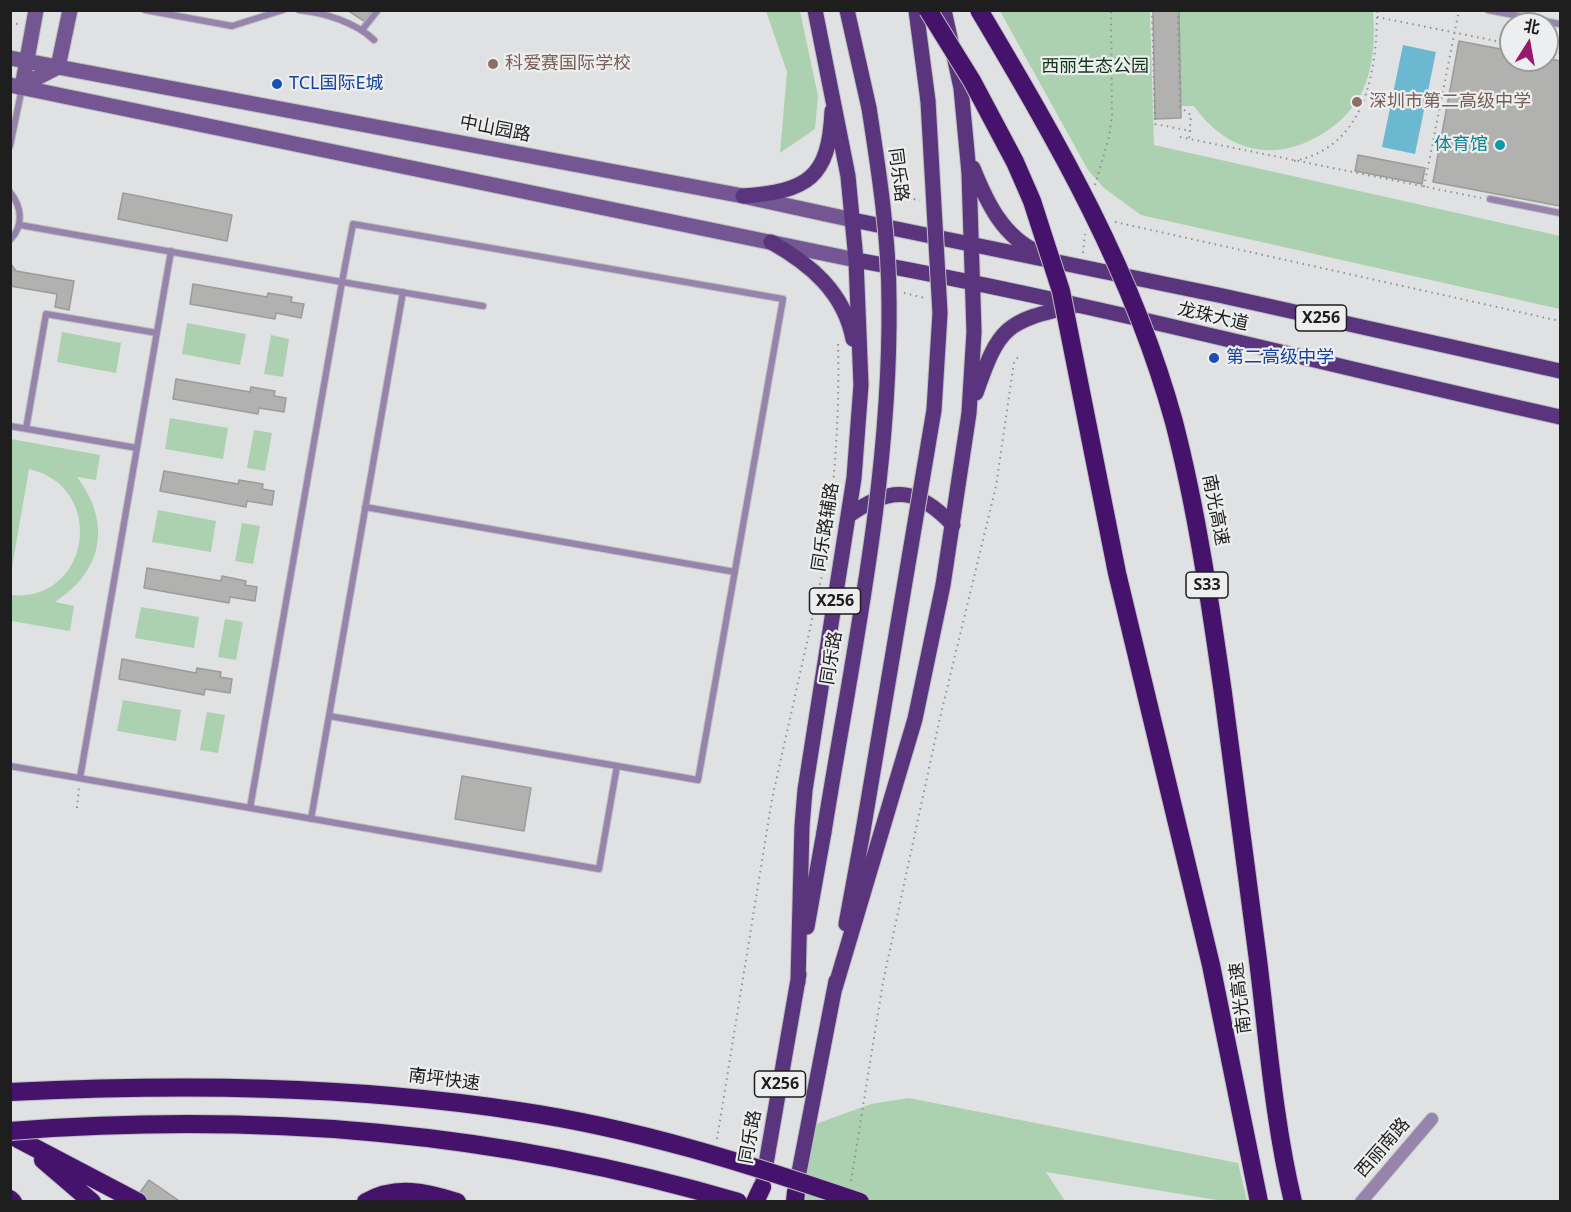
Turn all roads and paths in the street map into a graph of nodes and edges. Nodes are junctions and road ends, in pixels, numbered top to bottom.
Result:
1 (36, 10) edge
2 (70, 10) edge
3 (145, 10) edge
4 (283, 10) edge
5 (299, 10) edge
6 (378, 10) edge
7 (815, 10) edge
8 (847, 10) edge
9 (916, 10) edge
10 (928, 10) edge
11 (944, 10) edge
12 (979, 10) edge
13 (1111, 10) edge
14 (1152, 10) edge
15 (1178, 10) edge
16 (1377, 10) edge
17 (1459, 10) edge
18 (1488, 10) edge
19 (1377, 17) junction
20 (1560, 24) edge
21 (362, 30) junction
22 (1455, 32) junction
23 (374, 40) dead end
24 (1499, 41) edge
25 (10, 58) edge
26 (27, 61) junction
27 (58, 67) junction
28 (14, 86) edge
29 (833, 87) junction
30 (1440, 108) junction
31 (1446, 109) dead end
32 (1191, 131) junction
33 (1180, 137) dead end
34 (1189, 139) junction
35 (10, 146) edge
36 (966, 152) junction
37 (1291, 161) junction
38 (1425, 187) junction
39 (10, 192) edge
40 (1093, 192) dead end
41 (891, 195) dead end
42 (743, 196) junction
43 (921, 200) dead end
44 (1490, 200) joint
45 (1560, 213) edge
46 (853, 220) junction
47 (1110, 221) dead end
48 (20, 225) junction
49 (1086, 225) dead end
50 (10, 240) edge
51 (771, 242) junction
52 (972, 244) junction
53 (171, 251) junction
54 (856, 260) junction
55 (1081, 267) junction
56 (971, 281) junction
57 (342, 282) junction
58 (403, 292) junction
59 (904, 293) dead end
60 (933, 300) dead end
61 (1078, 305) junction
62 (483, 306) dead end
63 (1560, 321) edge
64 (157, 333) junction
65 (838, 339) dead end
66 (1019, 356) dead end
67 (1560, 371) edge
68 (861, 384) junction
69 (969, 413) junction
70 (1560, 417) edge
71 (10, 426) edge
72 (26, 429) junction
73 (137, 448) junction
74 (366, 507) junction
75 (848, 516) junction
76 (953, 525) junction
77 (735, 572) junction
78 (329, 716) junction
79 (10, 766) edge
80 (617, 766) junction
81 (80, 778) junction
82 (77, 808) dead end
83 (250, 808) junction
84 (311, 819) junction
85 (798, 982) junction
86 (835, 988) junction
87 (10, 1092) edge
88 (1428, 1123) dead end
89 (13, 1135) edge
90 (716, 1140) dead end
91 (853, 1165) dead end
92 (759, 1197) edge
93 (795, 1198) edge
94 (92, 1202) edge
95 (138, 1202) edge
96 (366, 1202) edge
97 (457, 1202) edge
98 (738, 1202) edge
99 (860, 1202) edge
100 (1259, 1202) edge
101 (1293, 1202) edge
102 (1361, 1202) edge

1 - 26 main road
2 - 27 main road
3 - 4 lane
5 - 21 lane
6 - 21 lane
7 - 29 main road, 同乐路辅路
8 - 85 main road, 同乐路, bridge
9 - 86 main road, 同乐路, bridge
10 - 100 highway, 南光高速, bridge
11 - 36 main road
12 - 101 highway, 南光高速 / S33, bridge
13 - 40 path
14 - 32 path
15 - 32 path
16 - 19 path
17 - 22 path
18 - 20 lane
19 - 22 path
19 - 37 path
21 - 23 lane
22 - 24 path
22 - 30 path
25 - 26 main road, 中山园路
26 - 27 main road, 中山园路
26 - 28 main road
27 - 28 main road
27 - 42 main road, 中山园路
28 - 35 lane
28 - 51 main road
29 - 42 main road
29 - 46 main road, 同乐路辅路
30 - 31 path
30 - 38 path
32 - 34 path
33 - 34 path
34 - 37 path
36 - 52 main road
36 - 55 main road
37 - 38 path
38 - 44 path
39 - 48 lane
41 - 43 path
42 - 46 main road, 中山园路
44 - 45 lane
46 - 52 main road, 中山园路 / X256
46 - 54 main road, 同乐路辅路 / X256
47 - 63 path
48 - 50 lane
48 - 53 lane
49 - 55 path
51 - 54 main road
51 - 68 main road
52 - 55 main road, 龙珠大道 / X256
52 - 56 main road
53 - 57 lane
53 - 64 lane
54 - 56 main road, 龙珠大道 / X256
54 - 68 main road, 同乐路辅路 / X256
55 - 67 main road, 龙珠大道 / X256
56 - 61 main road, 龙珠大道 / X256
56 - 69 main road, X256
57 - 58 lane
57 - 77 lane
57 - 83 lane
58 - 62 lane
58 - 74 lane
59 - 60 path
61 - 69 main road, X256
61 - 70 main road, 龙珠大道 / X256
64 - 72 lane
64 - 73 lane
65 - 90 path
66 - 91 path
68 - 75 main road, 同乐路辅路 / X256
69 - 76 main road, X256
71 - 72 lane
72 - 73 lane
73 - 81 lane
74 - 77 lane
74 - 78 lane
75 - 76 main road
75 - 85 main road, 同乐路辅路 / X256
76 - 86 main road, X256
77 - 80 lane
78 - 80 lane
78 - 84 lane
79 - 81 lane
80 - 84 lane
81 - 82 path
81 - 83 lane
83 - 84 lane
85 - 92 main road, 同乐路 / X256
86 - 93 main road, 同乐路 / X256
87 - 99 highway, 南坪快速, bridge
88 - 102 street, 西丽南路
89 - 94 highway
89 - 95 highway
89 - 98 highway, bridge
96 - 97 highway

